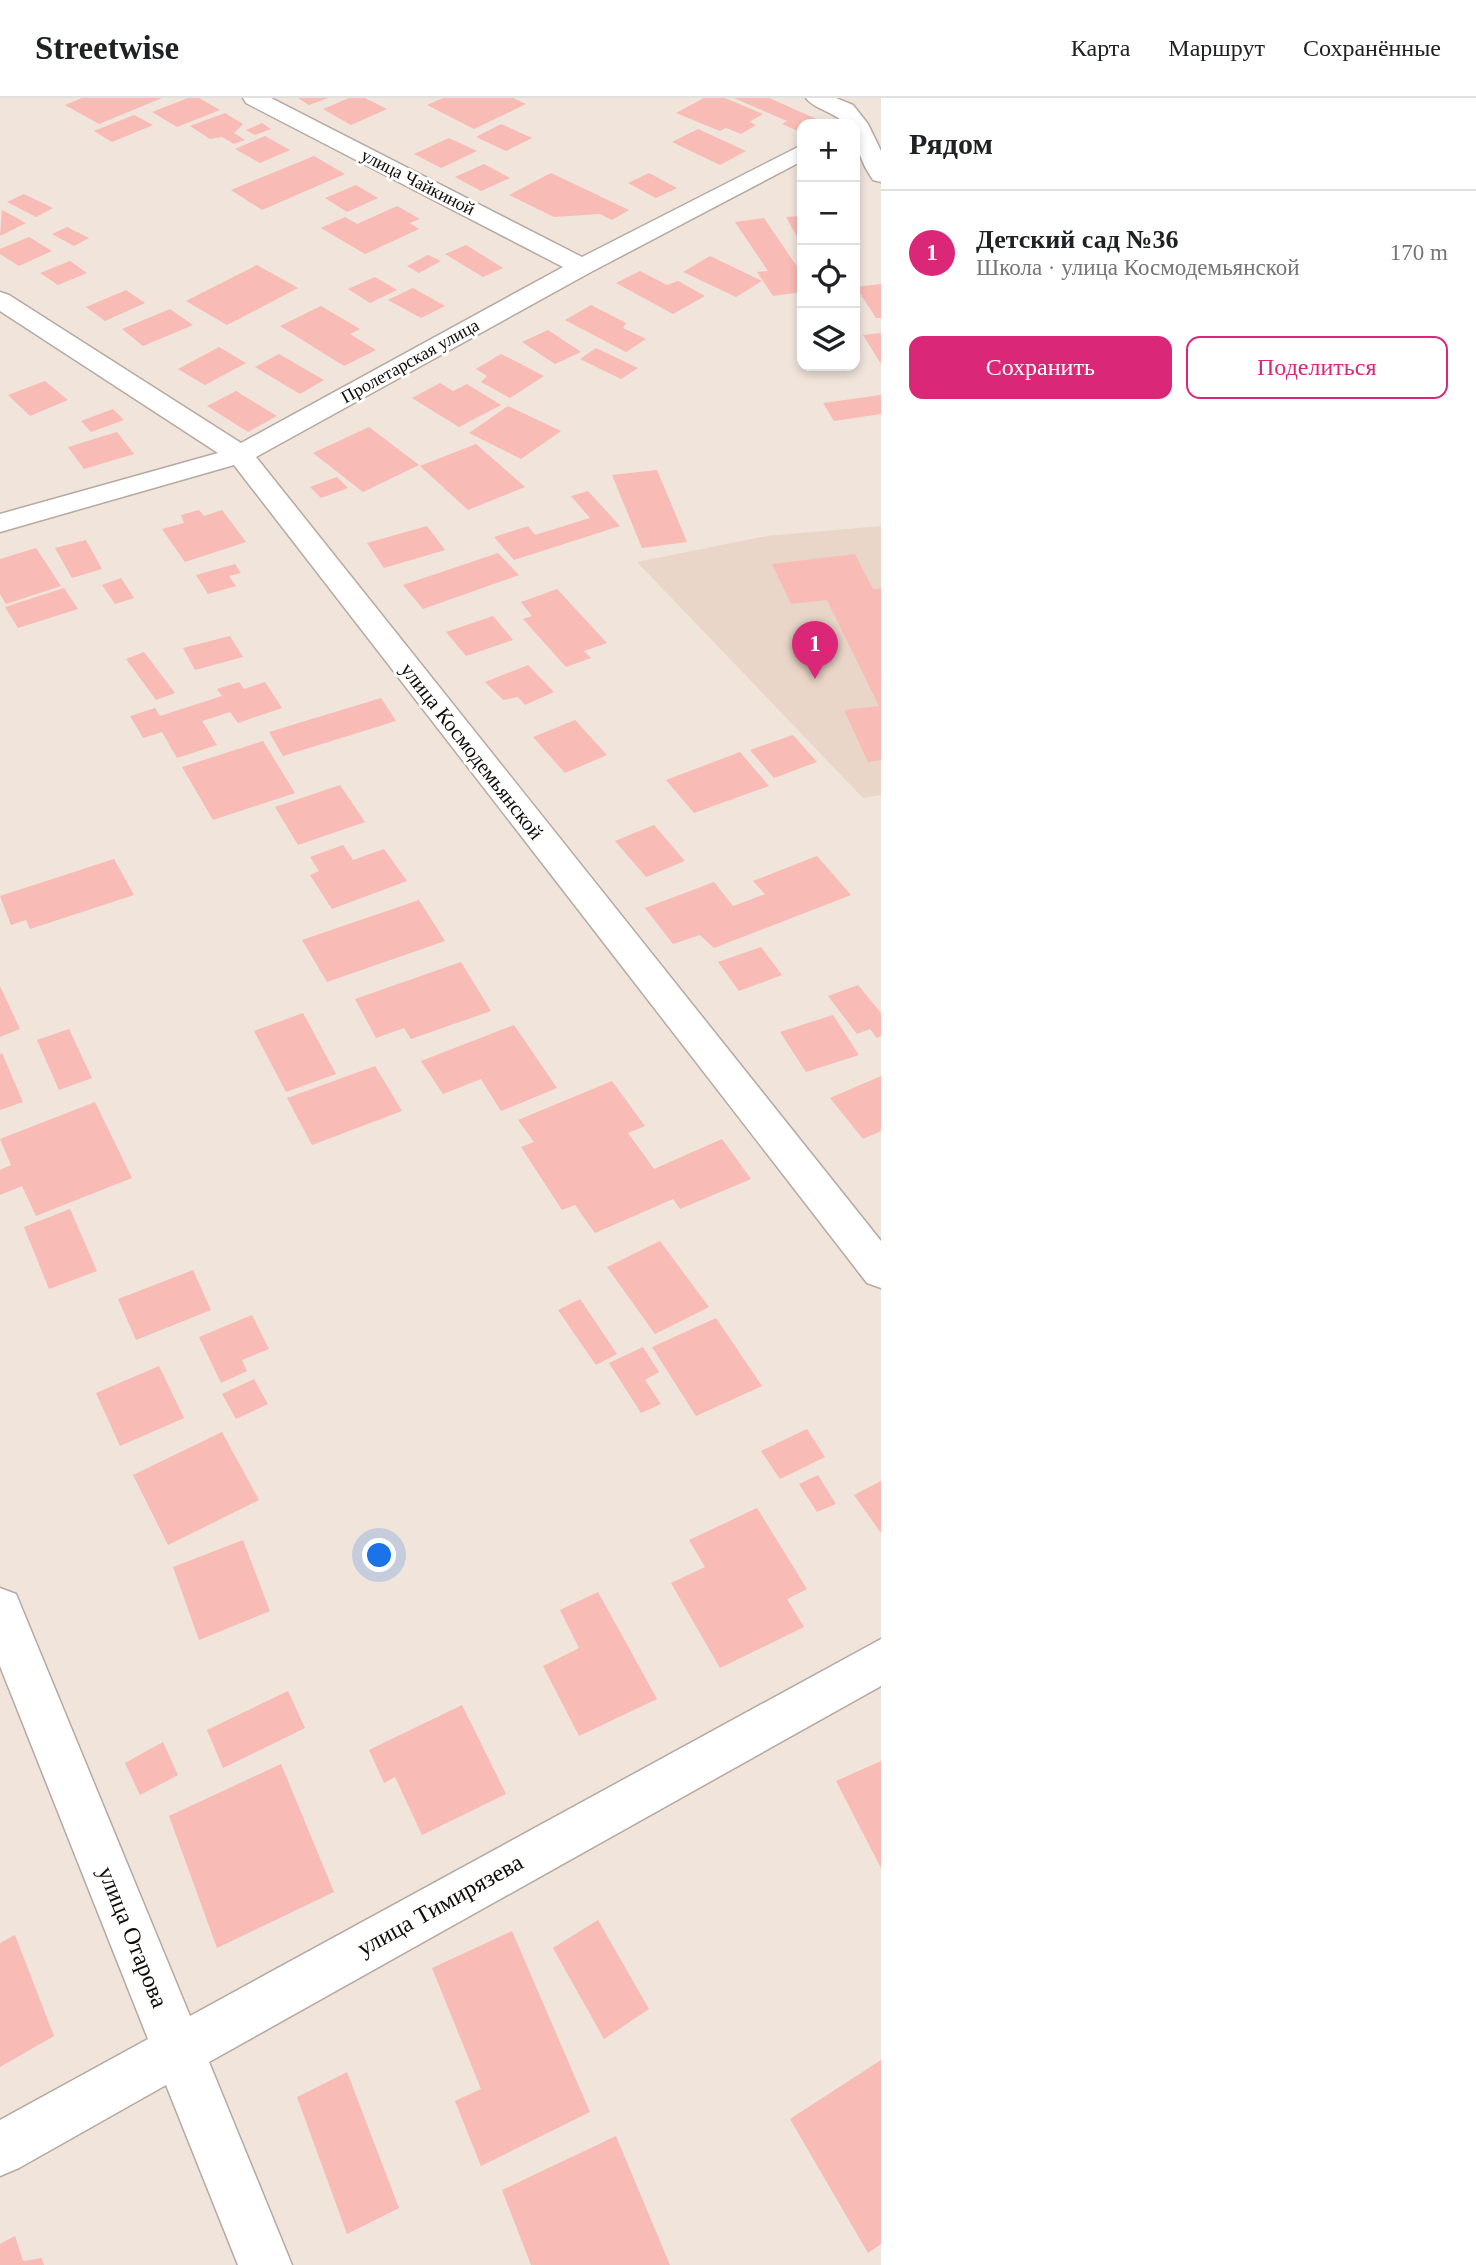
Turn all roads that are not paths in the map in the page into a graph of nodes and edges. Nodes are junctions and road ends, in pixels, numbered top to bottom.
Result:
1 (254, 98) edge
2 (817, 98) edge
3 (881, 110) edge
4 (852, 119) edge
5 (860, 123) edge
6 (860, 133) edge
7 (797, 155) edge
8 (881, 175) edge
9 (582, 267) junction
10 (0, 300) edge
11 (240, 455) junction
12 (0, 523) edge
13 (881, 1271) edge
14 (0, 1609) edge
15 (881, 1661) edge
16 (179, 2049) junction
17 (0, 2150) edge
18 (265, 2265) edge

1 - 9 street, улица Чайкиной
2 - 4 street
3 - 5 street
6 - 8 street
7 - 9 street, Пролетарская улица
9 - 11 street, Пролетарская улица
10 - 11 street, улица Космодемьянской
11 - 12 street, Пролетарская улица
11 - 13 street, улица Космодемьянской
14 - 16 street, улица Отарова
15 - 16 street, улица Тимирязева
16 - 17 street, улица Тимирязева
16 - 18 street, улица Отарова

